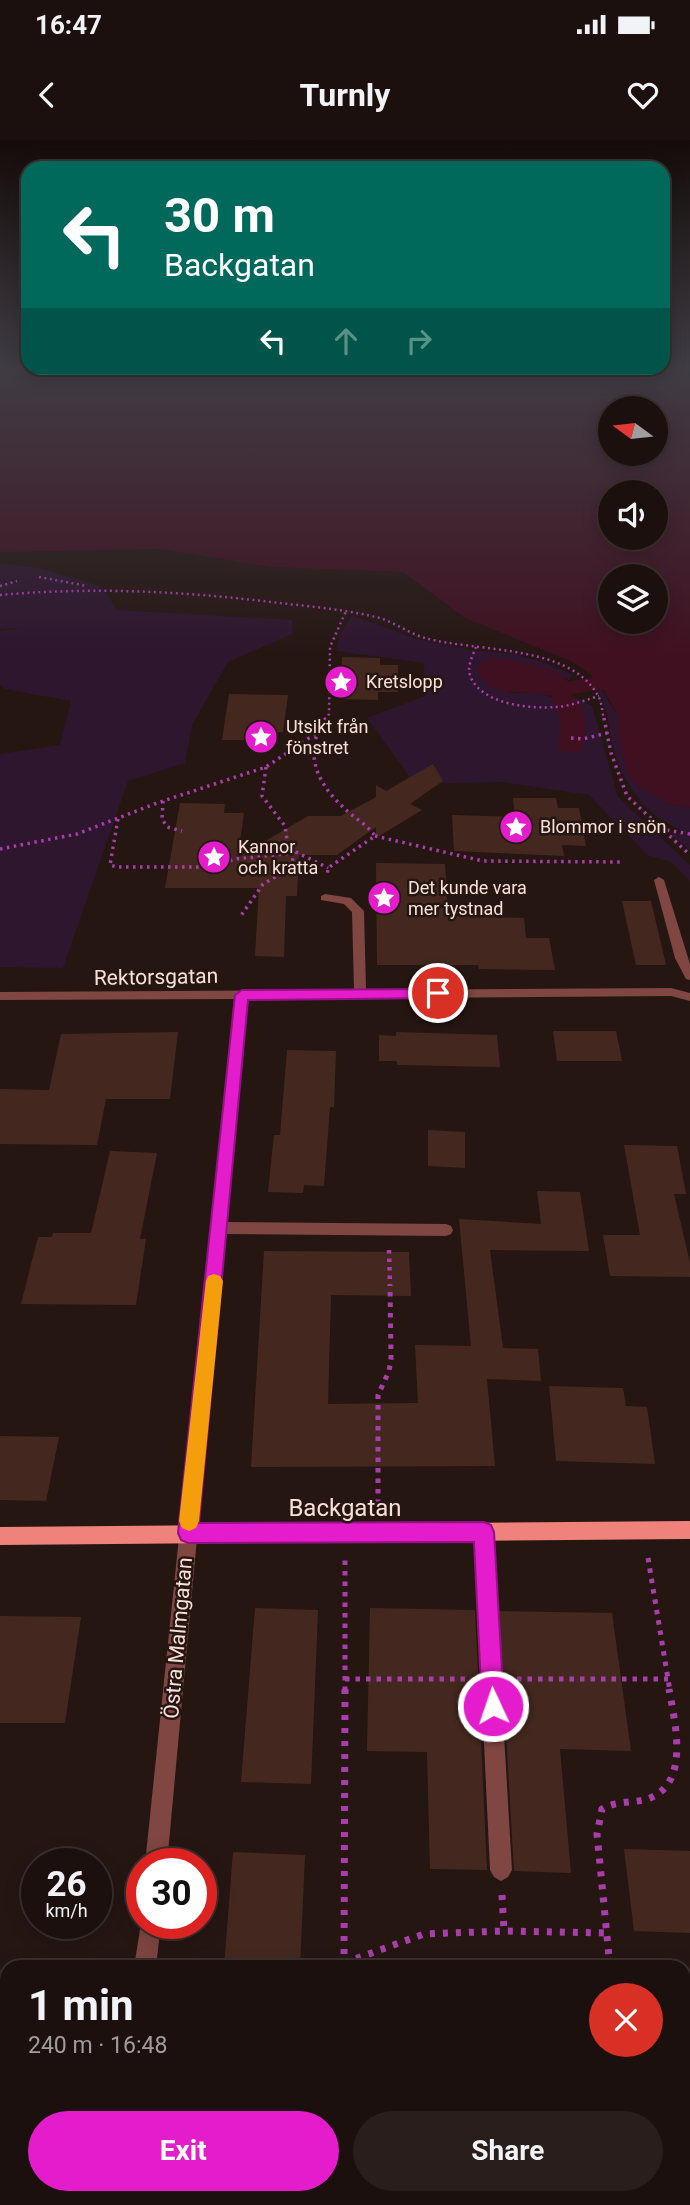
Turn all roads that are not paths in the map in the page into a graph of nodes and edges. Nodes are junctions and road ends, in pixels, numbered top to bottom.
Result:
1 (659, 880) dead end
2 (325, 898) road end
3 (690, 976) edge
4 (360, 994) junction
5 (242, 995) junction
6 (0, 996) edge
7 (690, 997) edge
8 (220, 1228) junction
9 (446, 1230) dead end
10 (690, 1531) edge
11 (484, 1532) junction
12 (188, 1533) junction
13 (0, 1536) edge
14 (158, 1848) edge
15 (501, 1870) road end
16 (148, 1939) edge
17 (146, 1960) edge

1 - 3 street
2 - 4 street
4 - 5 street, Rektorsgatan
4 - 7 street, Rektorsgatan
5 - 6 street, Rektorsgatan
5 - 8 street, Östra Malmgatan
8 - 9 street
8 - 12 street, Östra Malmgatan
10 - 11 street, Backgatan
11 - 12 street, Backgatan
11 - 15 street
12 - 13 street, Backgatan
12 - 14 street, Östra Malmgatan
16 - 17 street

